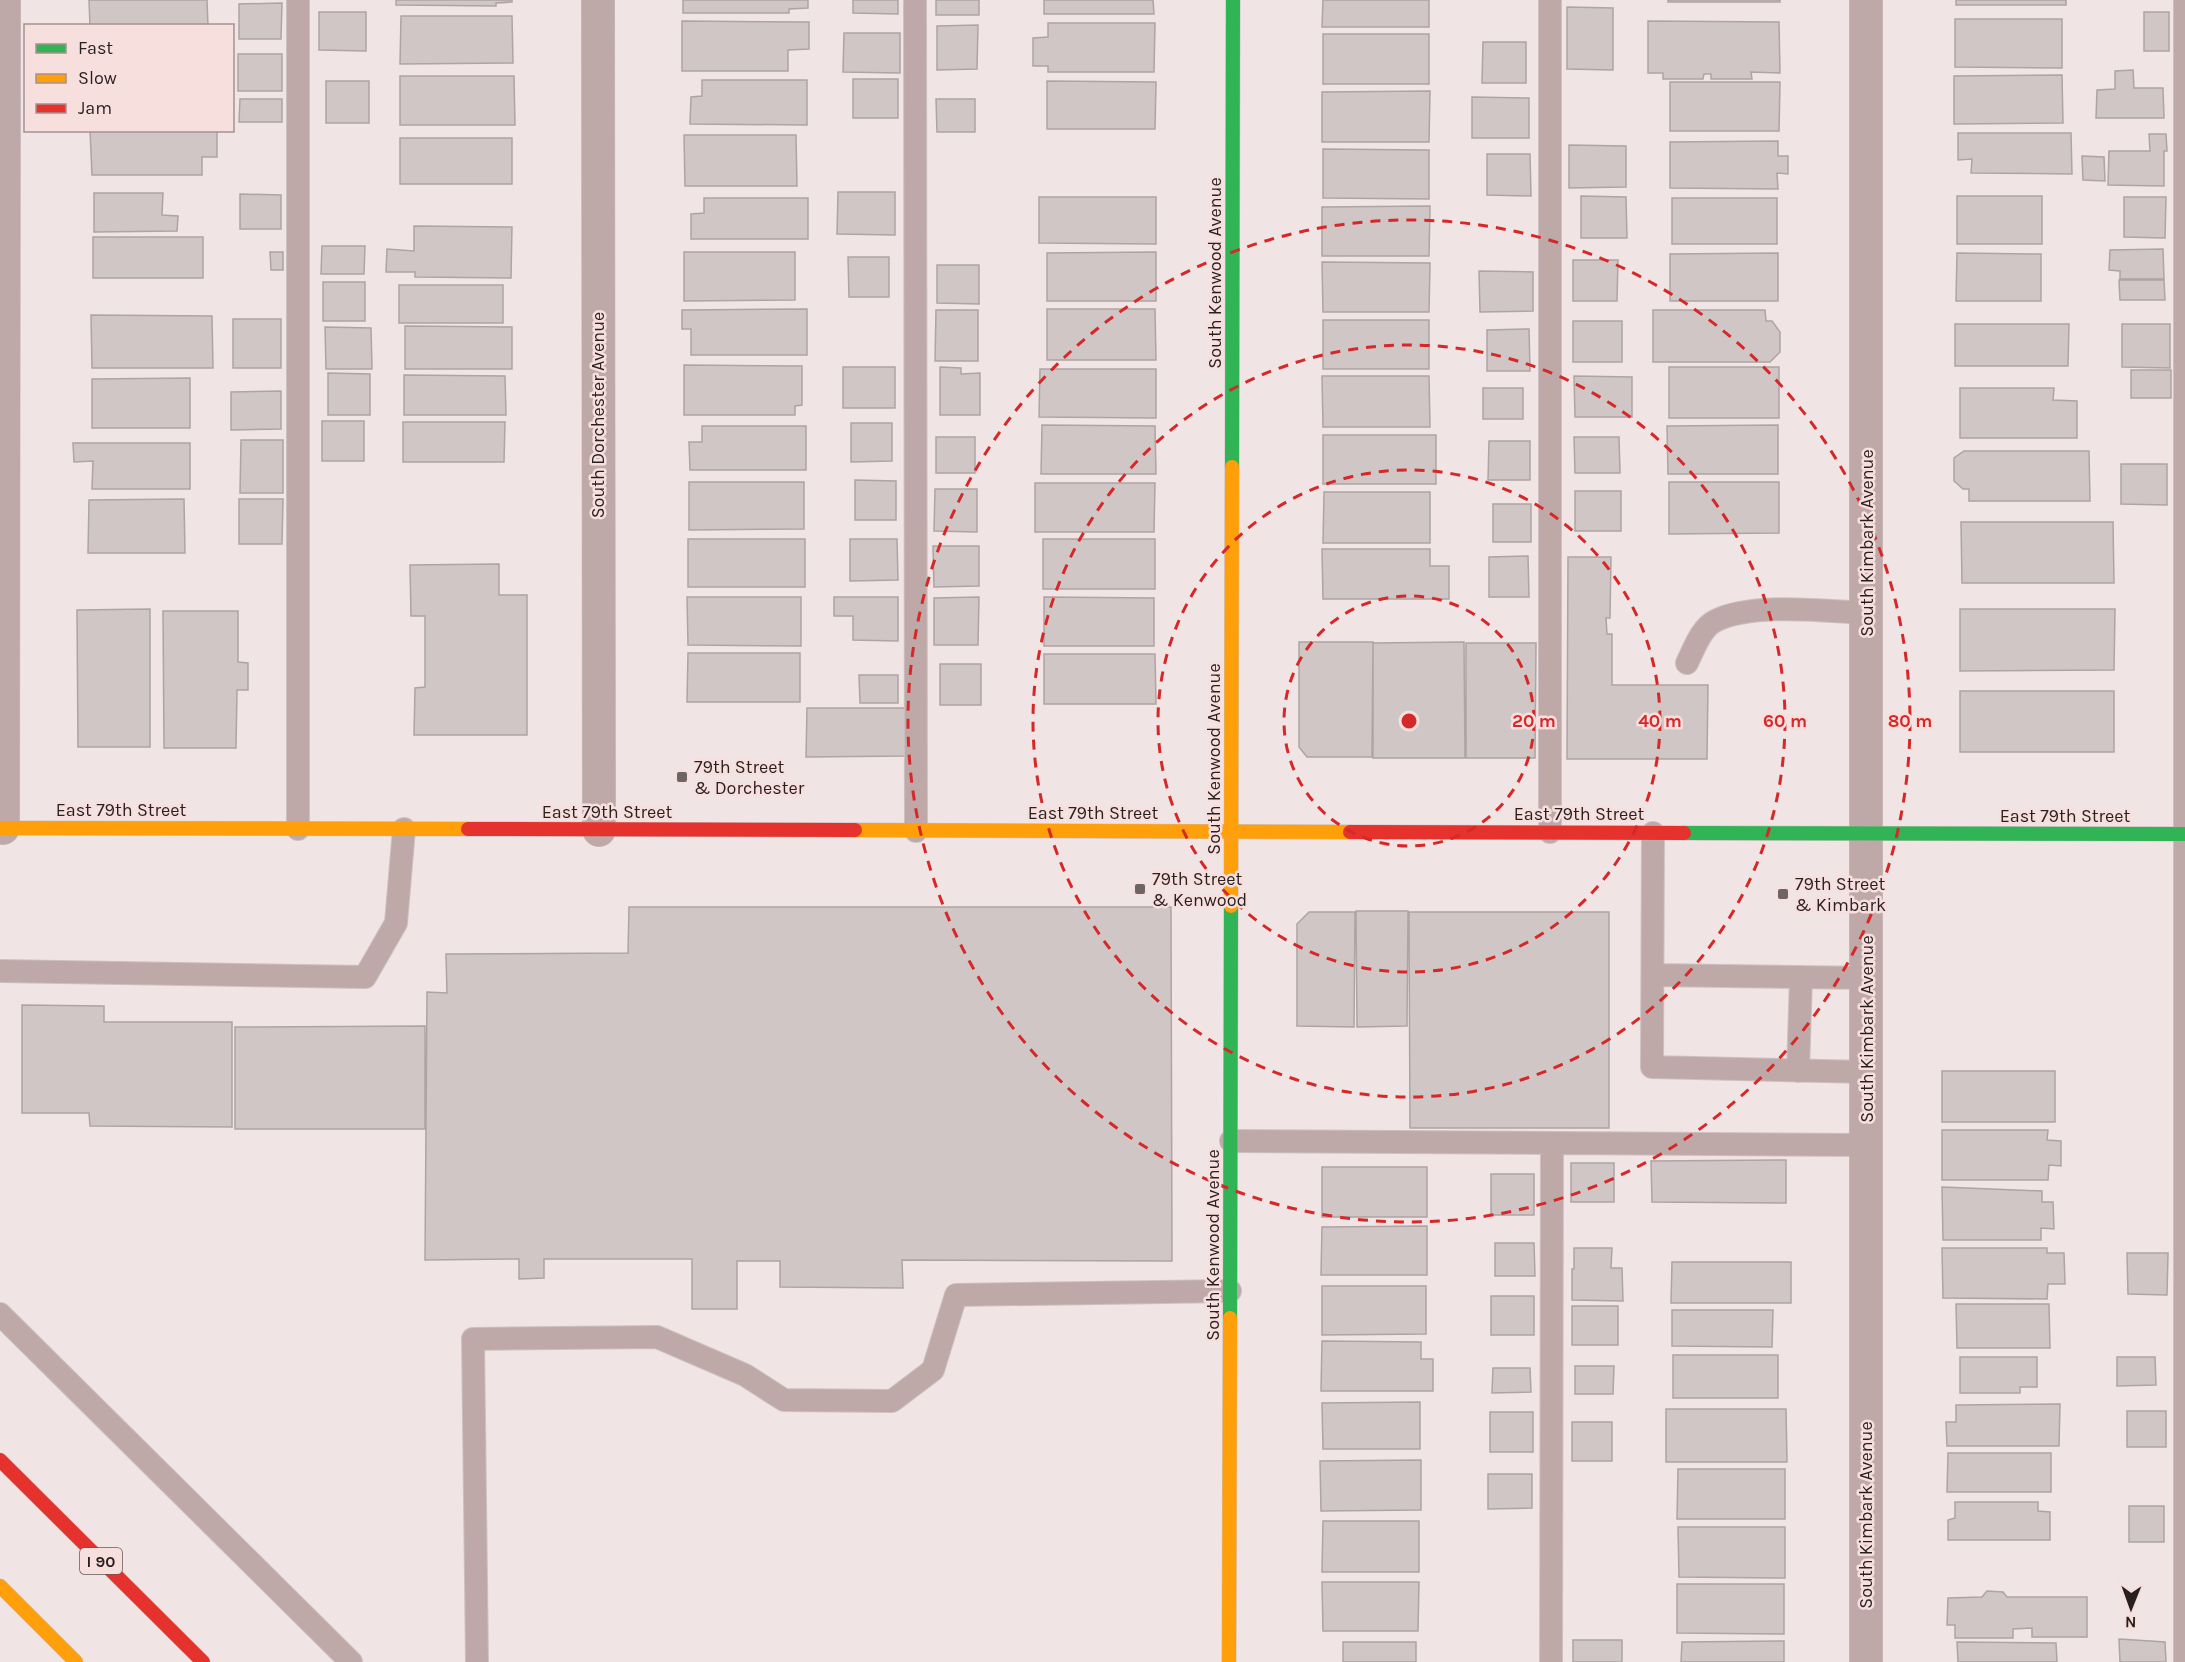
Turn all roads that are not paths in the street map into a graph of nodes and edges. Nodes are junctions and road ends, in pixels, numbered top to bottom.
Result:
1 (4, 0) edge
2 (298, 0) edge
3 (598, 0) edge
4 (915, 0) edge
5 (1233, 0) edge
6 (1550, 0) edge
7 (1866, 0) edge
8 (2185, 0) edge
9 (1867, 613) junction
10 (1687, 663) dead end
11 (2, 828) edge
12 (298, 829) junction
13 (404, 829) junction
14 (599, 830) junction
15 (916, 831) junction
16 (1232, 832) junction
17 (1550, 832) junction
18 (1653, 833) junction
19 (1867, 834) junction
20 (2185, 834) edge
21 (0, 971) edge
22 (1653, 975) junction
23 (1801, 977) junction
24 (1867, 978) junction
25 (1798, 1071) junction
26 (1867, 1072) junction
27 (1231, 1141) junction
28 (1552, 1143) junction
29 (1866, 1145) junction
30 (1230, 1291) junction
31 (0, 1314) edge
32 (0, 1460) edge
33 (0, 1586) edge
34 (76, 1662) edge
35 (203, 1662) edge
36 (351, 1662) edge
37 (477, 1662) edge
38 (1229, 1662) edge
39 (1551, 1662) edge
40 (1866, 1662) edge
41 (2185, 1662) edge

1 - 11 street
2 - 12 lane
3 - 14 street, South Dorchester Avenue
4 - 15 lane
5 - 16 main road, South Kenwood Avenue
6 - 17 lane
7 - 9 street, South Kimbark Avenue
8 - 20 lane
9 - 10 lane
9 - 19 street, South Kimbark Avenue
11 - 12 main road, East 79th Street
12 - 13 main road, East 79th Street
13 - 14 main road, East 79th Street
13 - 21 lane
14 - 15 main road, East 79th Street
15 - 16 main road, East 79th Street
16 - 17 main road, East 79th Street
16 - 27 main road, South Kenwood Avenue
17 - 18 main road, East 79th Street
18 - 19 main road, East 79th Street
18 - 22 lane
19 - 20 main road, East 79th Street
19 - 24 street, South Kimbark Avenue
20 - 41 lane
22 - 23 lane
22 - 25 lane
23 - 24 lane
23 - 25 lane
24 - 26 street, South Kimbark Avenue
25 - 26 lane
26 - 29 street, South Kimbark Avenue
27 - 28 lane
27 - 30 main road, South Kenwood Avenue
28 - 29 lane
28 - 39 lane
29 - 40 street, South Kimbark Avenue
30 - 37 lane
30 - 38 main road, South Kenwood Avenue
31 - 36 lane
32 - 35 main road, I 90
33 - 34 main road

